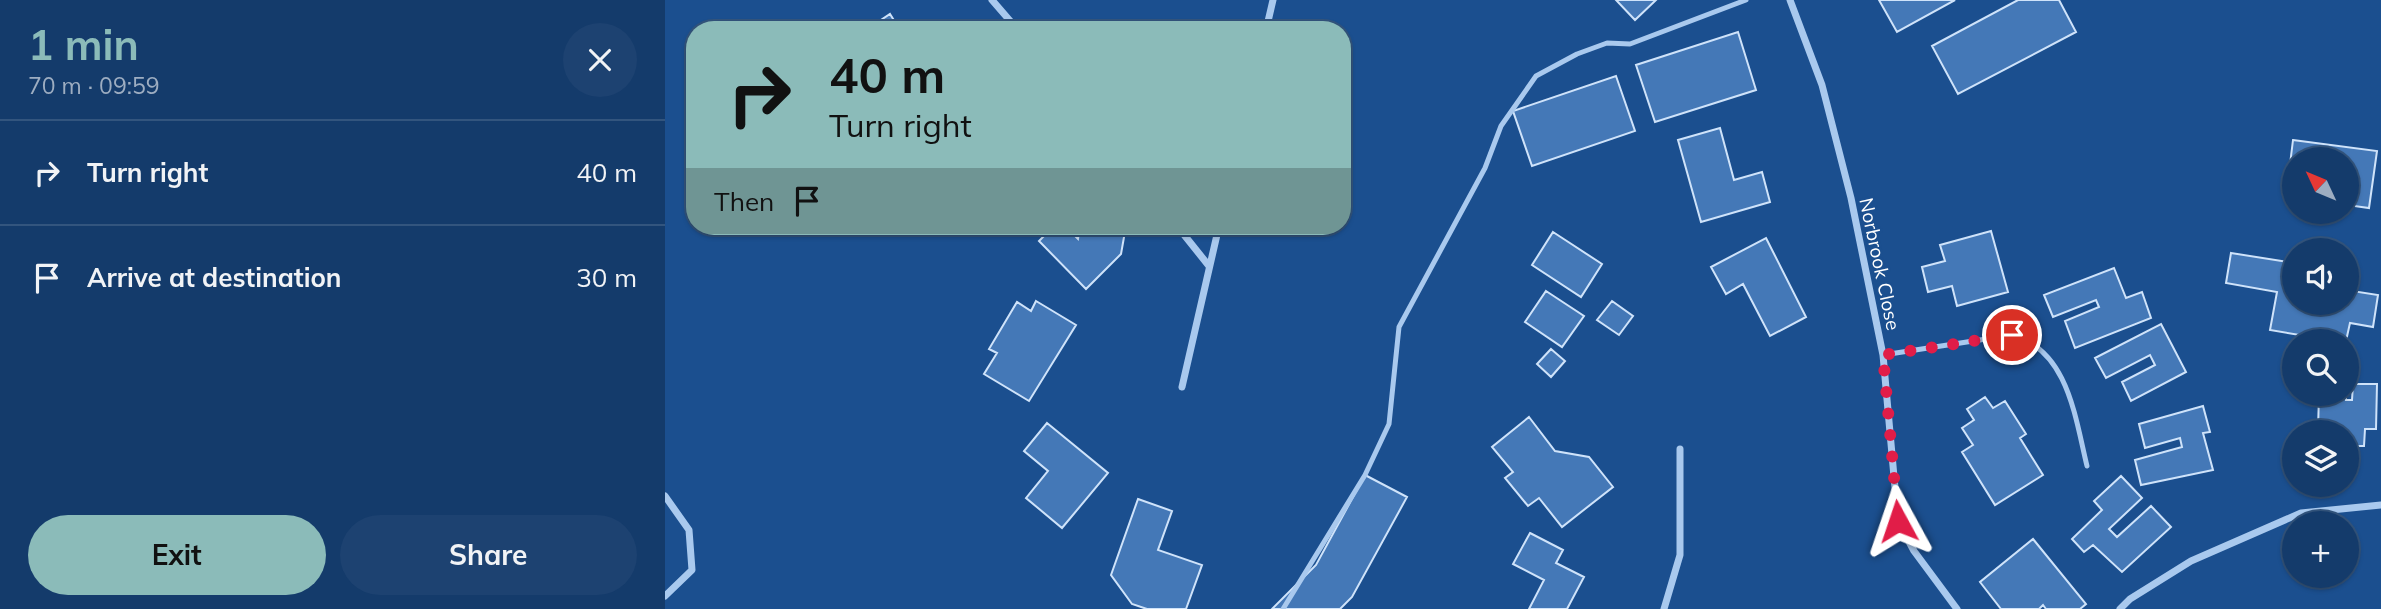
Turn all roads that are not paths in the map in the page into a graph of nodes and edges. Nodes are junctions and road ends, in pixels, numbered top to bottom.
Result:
1 (992, 0) edge
2 (1273, 0) edge
3 (1746, 0) edge
4 (1790, 0) edge
5 (1010, 21) edge
6 (1268, 21) edge
7 (1184, 235) edge
8 (1217, 235) edge
9 (1209, 266) junction
10 (1883, 355) junction
11 (1182, 387) dead end
12 (1680, 449) dead end
13 (2087, 466) dead end
14 (665, 496) edge
15 (2381, 505) edge
16 (665, 596) edge
17 (1283, 609) edge
18 (1664, 609) edge
19 (1957, 609) edge
20 (2119, 609) edge

1 - 5 street
2 - 6 street
3 - 17 lane
4 - 10 street, Norbrook Close
7 - 9 street
8 - 9 street
9 - 11 street
10 - 13 lane
10 - 19 street, Norbrook Close
12 - 18 street
14 - 16 street
15 - 20 street

